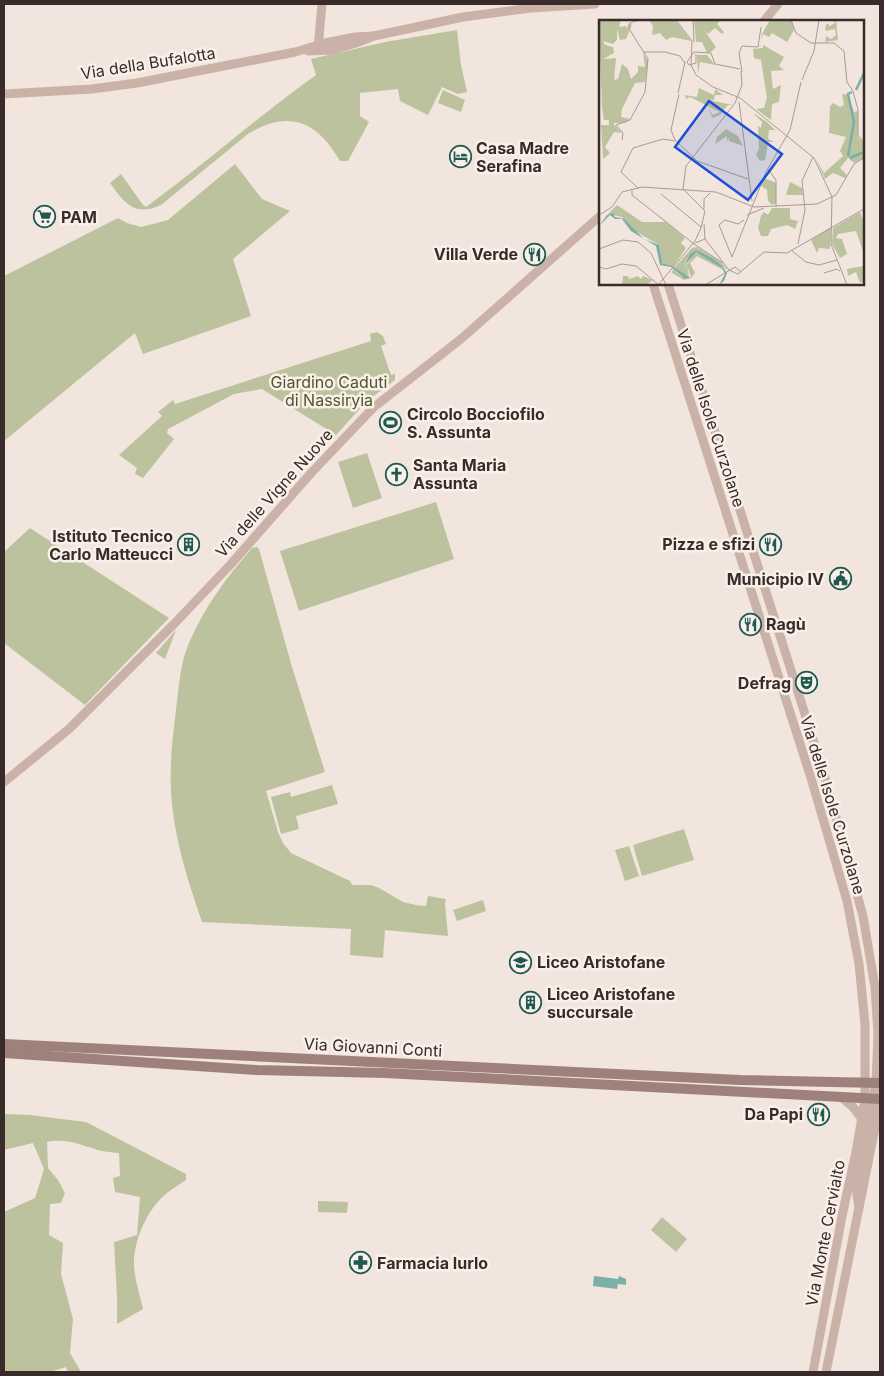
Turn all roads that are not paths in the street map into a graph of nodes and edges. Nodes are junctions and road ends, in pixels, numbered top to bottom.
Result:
1 (322, 4) edge
2 (595, 4) edge
3 (778, 4) edge
4 (765, 20) edge
5 (318, 48) junction
6 (4, 94) edge
7 (599, 217) edge
8 (653, 285) edge
9 (668, 285) edge
10 (4, 782) edge
11 (4, 1044) edge
12 (4, 1054) edge
13 (874, 1084) edge
14 (841, 1097) junction
15 (874, 1100) edge
16 (862, 1119) junction
17 (859, 1208) junction
18 (813, 1372) edge
19 (826, 1372) edge

1 - 5 street
2 - 5 street, Via della Bufalotta
3 - 4 street
5 - 6 street, Via della Bufalotta
7 - 10 street, Via delle Vigne Nuove
8 - 13 street, Via delle Isole Curzolane
9 - 13 street, Via delle Isole Curzolane
11 - 13 main road, Via Giovanni Conti
12 - 14 main road, Via Giovanni Conti
13 - 15 street
14 - 15 main road, Via Giovanni Conti
14 - 16 street
15 - 16 street, Via Monte Cervialto
15 - 17 street, Via Monte Cervialto
15 - 17 street, Via Monte Cervialto
16 - 18 street, Via Monte Cervialto
17 - 19 street, Via Monte Cervialto

